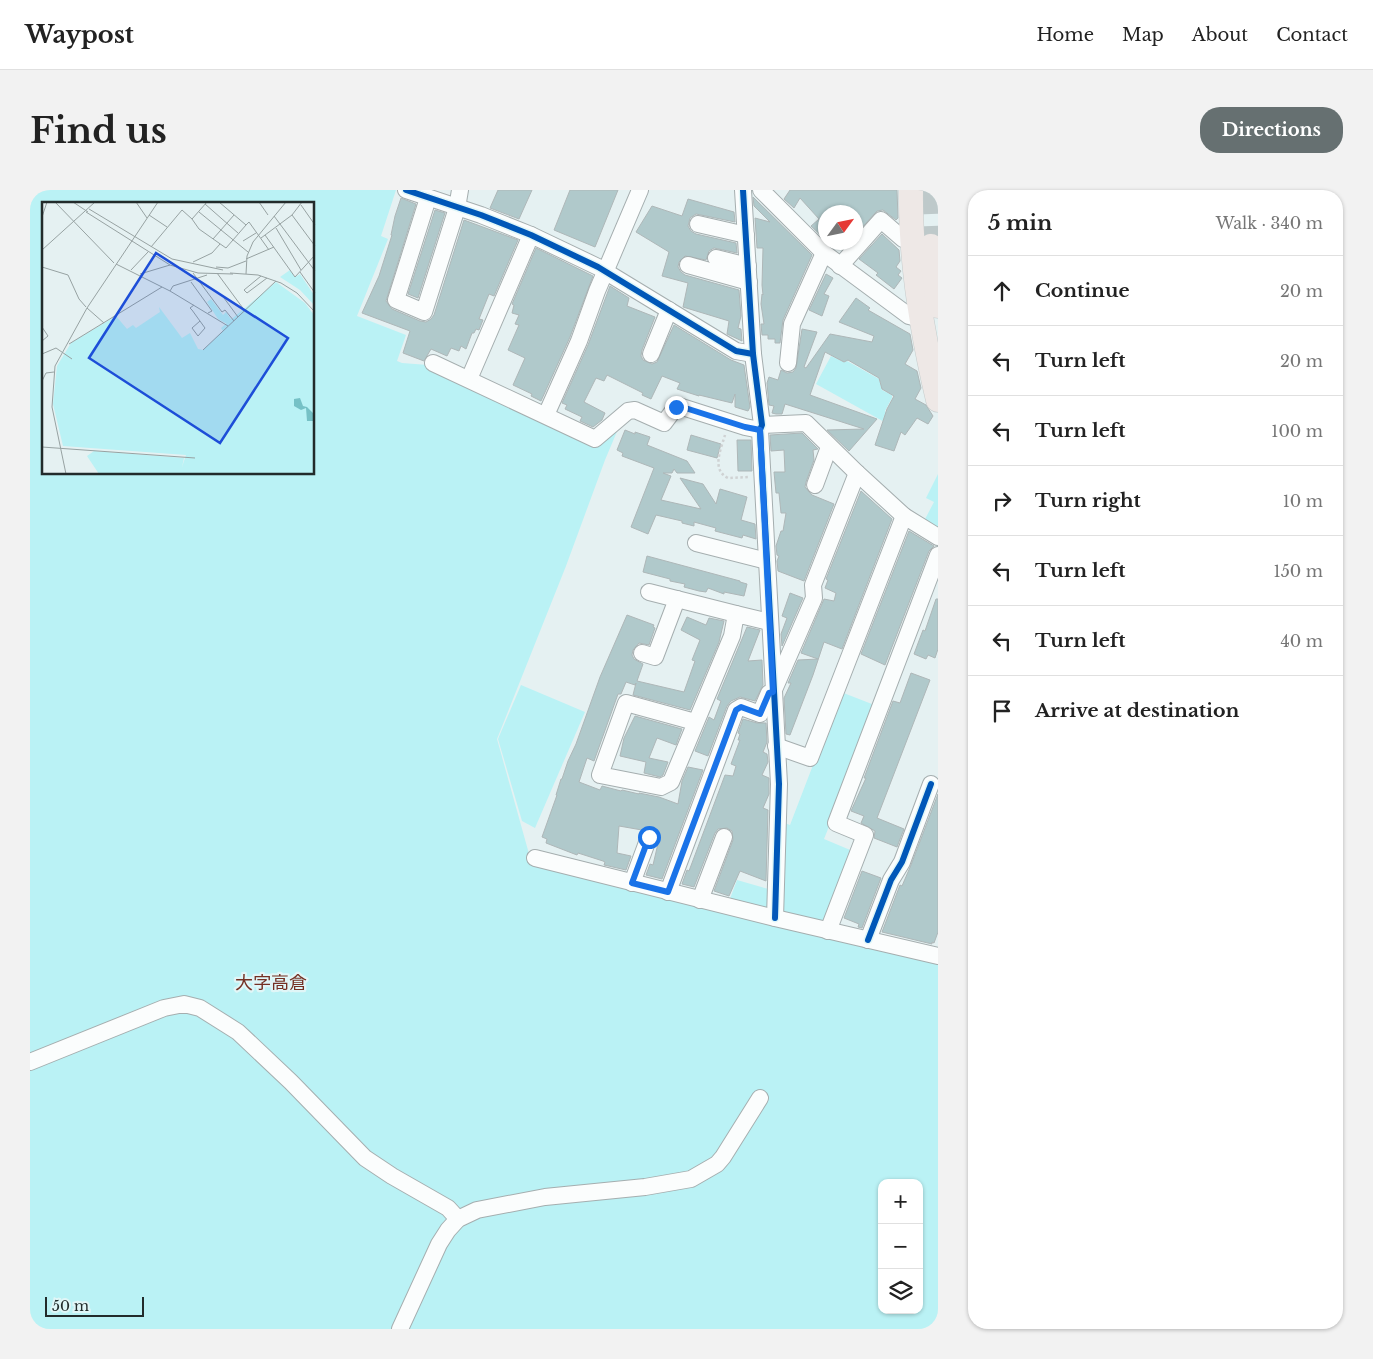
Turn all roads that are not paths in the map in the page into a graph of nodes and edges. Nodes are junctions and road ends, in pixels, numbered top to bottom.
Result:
1 (406, 190) edge
2 (460, 190) edge
3 (640, 190) edge
4 (743, 190) edge
5 (761, 190) edge
6 (911, 190) edge
7 (428, 198) junction
8 (456, 208) junction
9 (698, 224) dead end
10 (532, 235) junction
11 (746, 235) junction
12 (924, 238) edge
13 (824, 253) junction
14 (716, 258) dead end
15 (688, 266) dead end
16 (840, 266) junction
17 (606, 271) junction
18 (748, 274) junction
19 (668, 310) junction
20 (929, 313) edge
21 (651, 354) dead end
22 (753, 354) junction
23 (433, 363) dead end
24 (788, 363) dead end
25 (469, 379) junction
26 (938, 399) edge
27 (546, 415) junction
28 (761, 428) junction
29 (829, 447) junction
30 (856, 473) junction
31 (815, 485) dead end
32 (904, 516) junction
33 (938, 537) edge
34 (696, 543) dead end
35 (938, 555) edge
36 (767, 561) junction
37 (650, 592) dead end
38 (677, 599) junction
39 (736, 614) junction
40 (769, 622) junction
41 (642, 653) dead end
42 (773, 692) junction
43 (695, 722) junction
44 (776, 746) junction
45 (931, 784) dead end
46 (649, 837) dead end
47 (724, 837) dead end
48 (535, 858) dead end
49 (632, 883) junction
50 (668, 892) junction
51 (700, 900) junction
52 (775, 918) junction
53 (828, 931) junction
54 (868, 940) junction
55 (938, 956) edge
56 (30, 1062) edge
57 (760, 1098) dead end
58 (458, 1219) junction
59 (400, 1329) edge

1 - 7 street
2 - 8 street
3 - 17 street
4 - 11 street
5 - 13 street
6 - 12 highway
7 - 8 street
7 - 8 street
8 - 10 street
9 - 11 street
10 - 17 street
10 - 25 street
11 - 18 street
12 - 16 street
12 - 20 highway
13 - 16 street
13 - 24 street
14 - 18 street
15 - 18 street
16 - 20 street
17 - 19 street
17 - 27 street
18 - 22 street
19 - 21 street
19 - 22 street
20 - 26 highway
22 - 28 street
23 - 25 street
25 - 27 street
27 - 28 street
28 - 29 street
28 - 36 street
29 - 30 street
29 - 31 street
30 - 32 street
30 - 42 street
32 - 33 street
32 - 44 street
34 - 36 street
35 - 53 street
36 - 40 street
37 - 38 street
38 - 39 street
38 - 41 street
39 - 40 street
39 - 43 street
40 - 42 street
42 - 44 street
42 - 50 street
43 - 43 street
44 - 52 street
45 - 54 street
46 - 49 street
47 - 51 street
48 - 49 street
49 - 50 street
50 - 51 street
51 - 52 street
52 - 53 street
53 - 54 street
54 - 55 street
56 - 58 street
57 - 58 street
58 - 59 street

